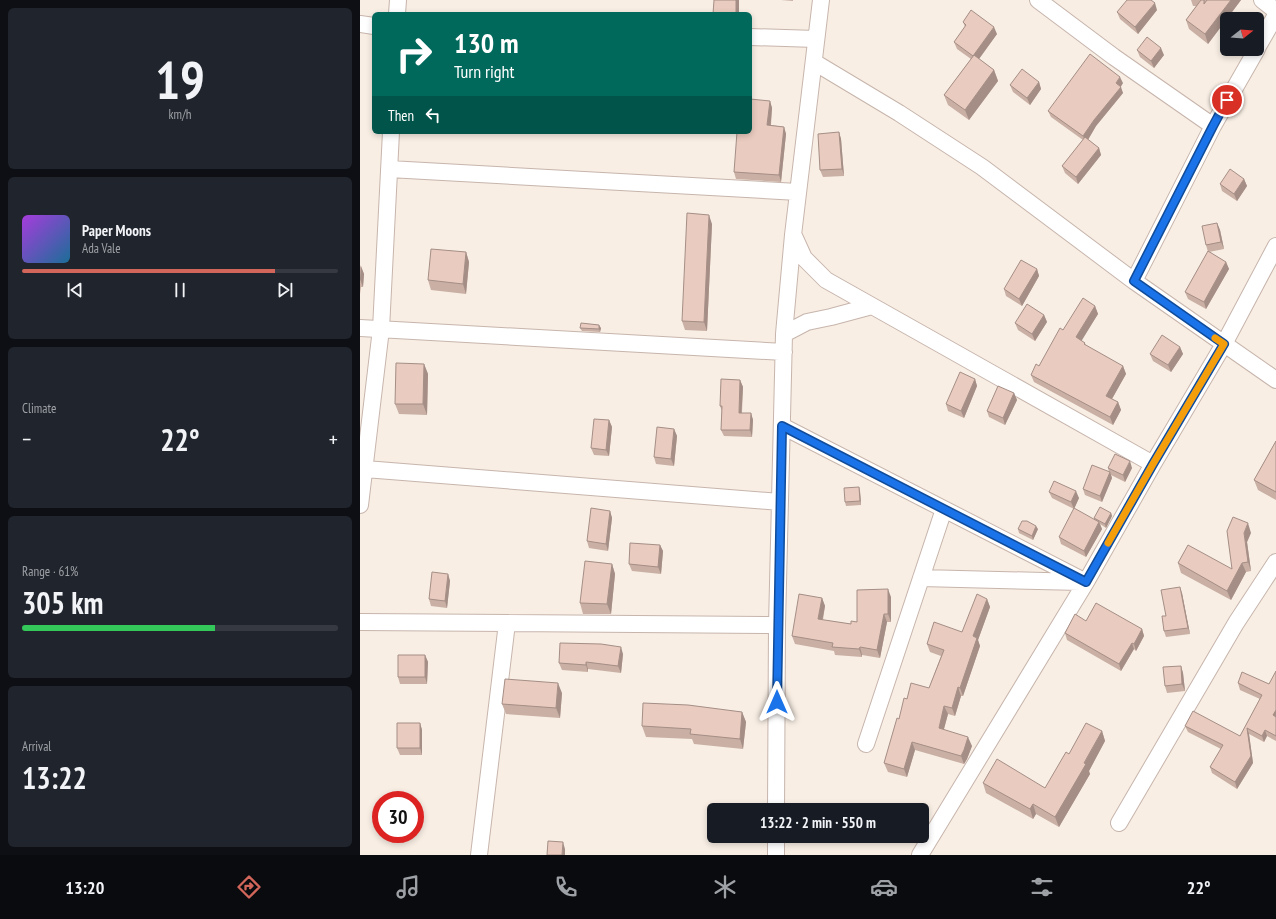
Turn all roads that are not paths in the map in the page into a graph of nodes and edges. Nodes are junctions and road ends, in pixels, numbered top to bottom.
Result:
1 (398, 0) edge
2 (821, 0) edge
3 (1038, 0) edge
4 (1262, 0) edge
5 (1276, 11) edge
6 (397, 12) edge
7 (1276, 15) edge
8 (360, 24) edge
9 (372, 26) edge
10 (1264, 36) edge
11 (752, 37) edge
12 (816, 39) junction
13 (1253, 56) edge
14 (814, 62) junction
15 (1213, 126) junction
16 (391, 134) edge
17 (389, 169) junction
18 (798, 192) junction
19 (793, 234) junction
20 (1276, 246) edge
21 (1134, 281) junction
22 (872, 306) junction
23 (360, 328) edge
24 (380, 329) junction
25 (784, 334) junction
26 (1224, 344) junction
27 (784, 352) junction
28 (1276, 380) edge
29 (782, 426) junction
30 (1153, 464) junction
31 (365, 469) junction
32 (780, 502) junction
33 (360, 506) edge
34 (944, 509) junction
35 (1276, 562) edge
36 (921, 578) junction
37 (1086, 582) junction
38 (360, 622) edge
39 (507, 623) junction
40 (777, 625) junction
41 (866, 744) dead end
42 (776, 803) edge
43 (1119, 824) dead end
44 (776, 843) edge
45 (479, 855) edge
46 (776, 855) edge
47 (920, 855) edge

1 - 6 street
2 - 12 street
3 - 15 street
4 - 5 street
7 - 10 street
8 - 9 street
11 - 12 street
12 - 14 street
13 - 15 street
14 - 18 street
14 - 21 street
15 - 21 street
16 - 17 street
17 - 18 street
17 - 24 street
18 - 19 street
19 - 22 street
19 - 25 street
20 - 26 street
21 - 26 street
22 - 25 street
22 - 30 street
23 - 24 street
24 - 27 street
24 - 31 street
25 - 27 street
26 - 28 street
26 - 30 street
27 - 29 street
29 - 32 street
29 - 34 street
30 - 37 street
31 - 32 street
31 - 33 street
32 - 40 street
34 - 36 street
34 - 37 street
35 - 43 street
36 - 37 street
36 - 41 street
37 - 47 street
38 - 39 street
39 - 40 street
39 - 45 street
40 - 42 street
44 - 46 street

